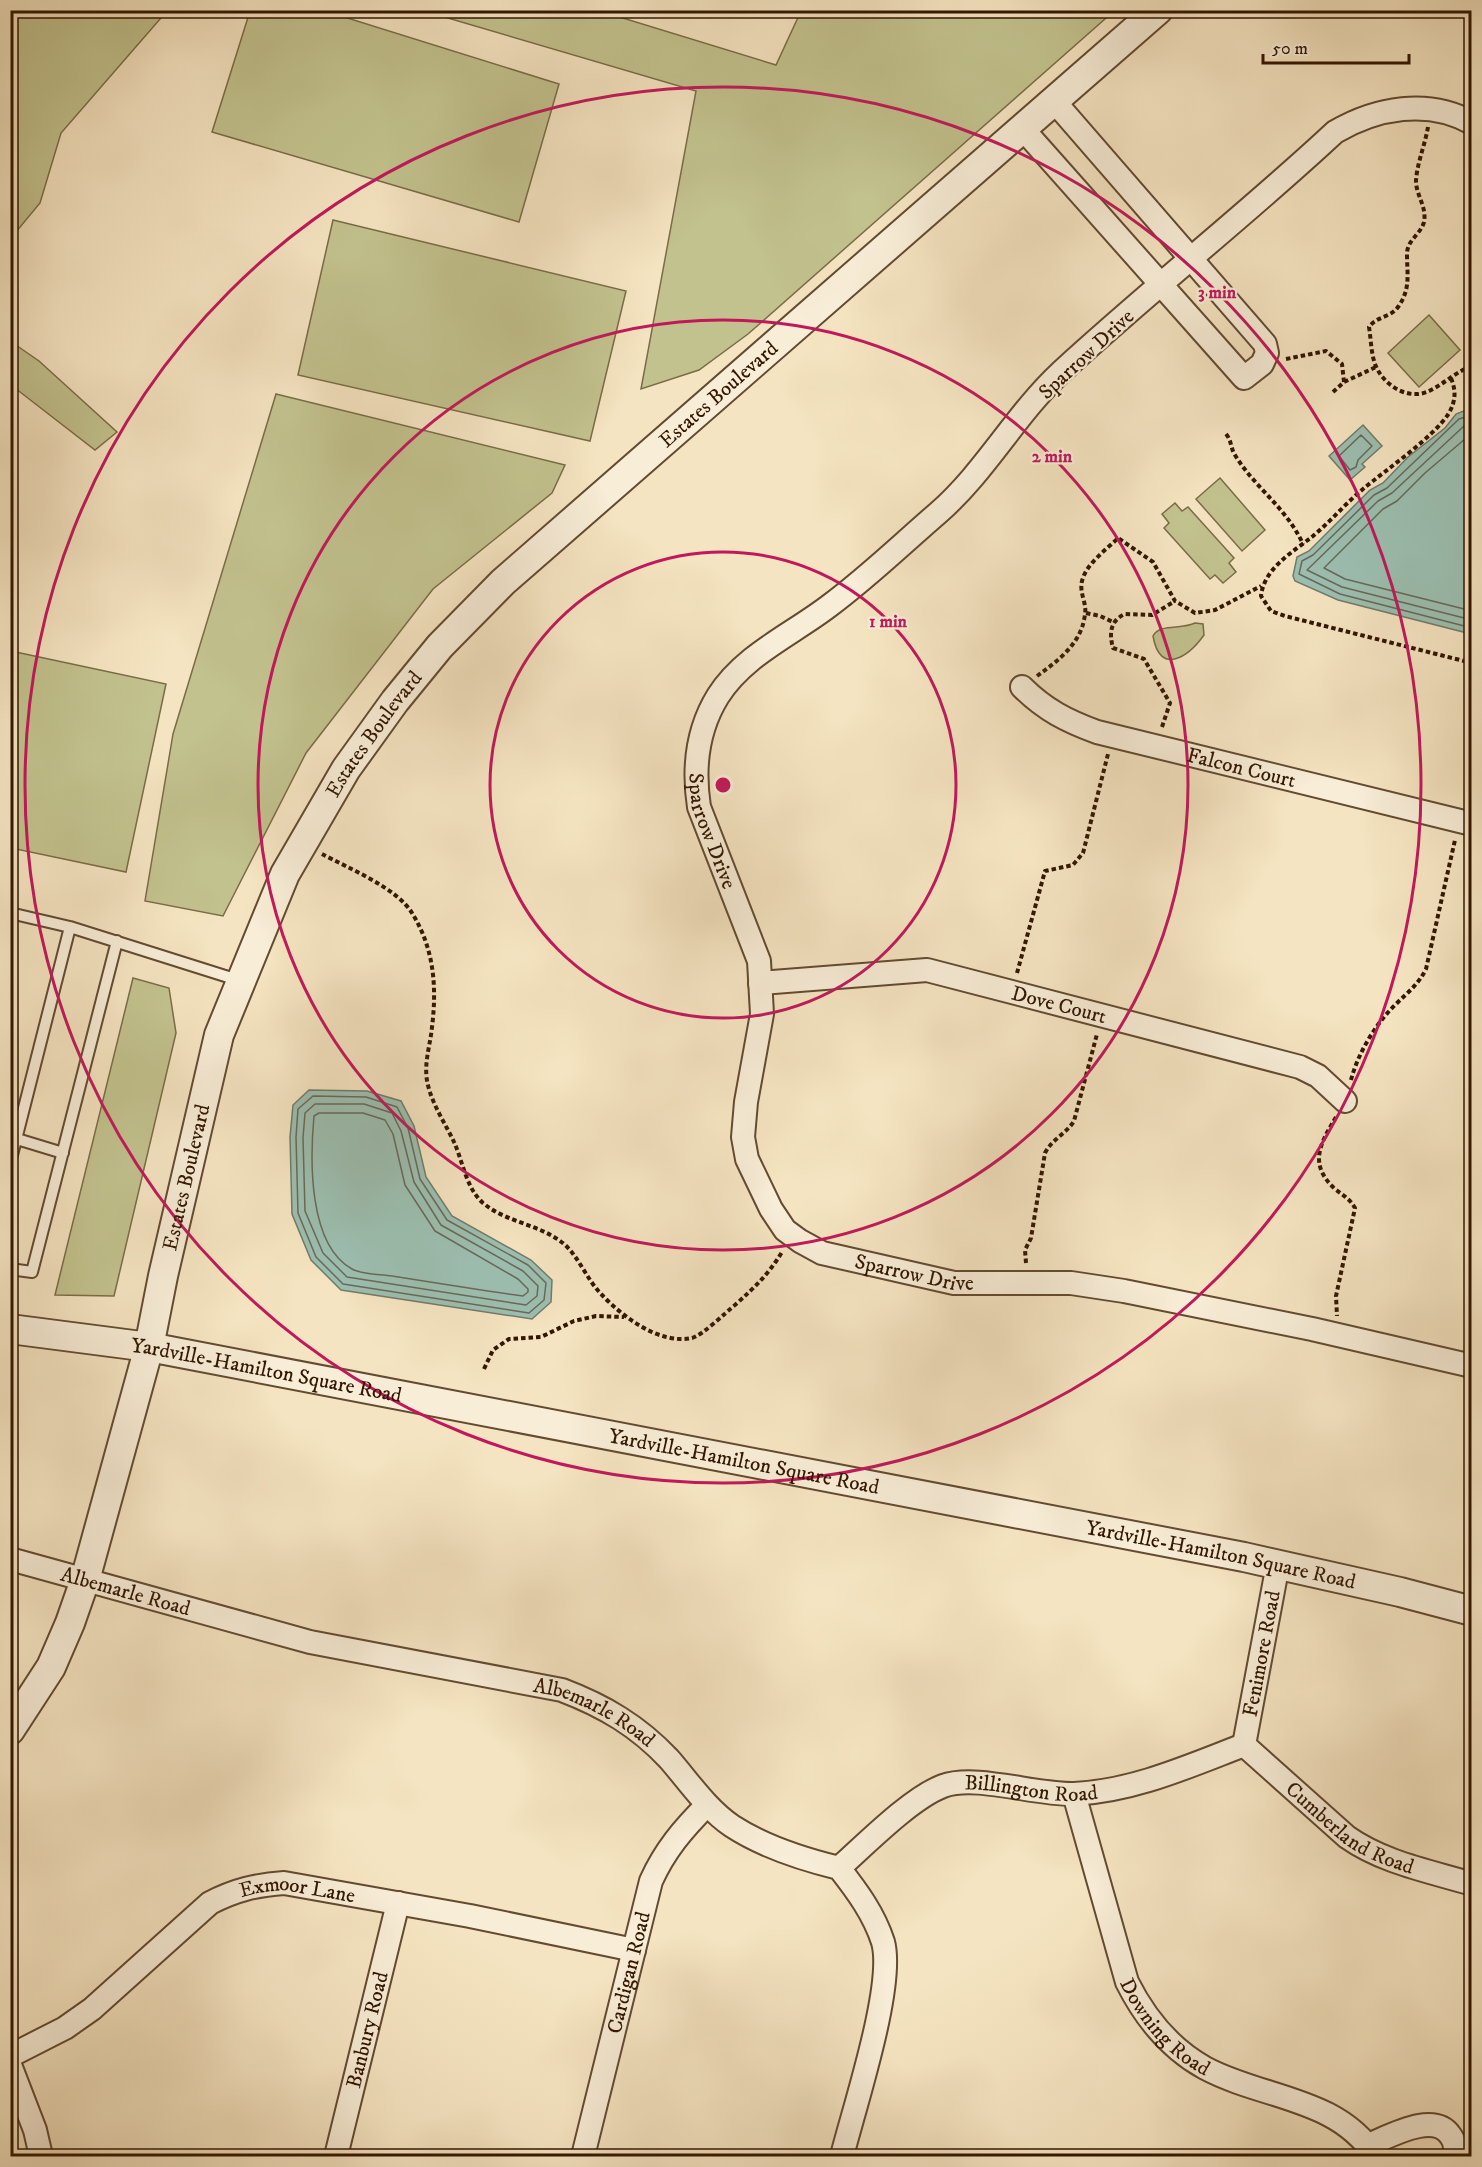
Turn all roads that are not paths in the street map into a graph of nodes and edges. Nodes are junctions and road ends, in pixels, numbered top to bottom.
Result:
1 (1158, 10) edge
2 (1054, 100) junction
3 (1472, 123) edge
4 (1022, 128) junction
5 (1191, 260) junction
6 (1162, 285) junction
7 (1022, 687) road end
8 (1465, 823) edge
9 (10, 913) edge
10 (70, 927) junction
11 (117, 941) junction
12 (241, 981) junction
13 (760, 983) junction
14 (1345, 1101) road end
15 (17, 1139) junction
16 (63, 1153) junction
17 (10, 1163) edge
18 (10, 1269) edge
19 (10, 1329) edge
20 (149, 1347) junction
21 (1472, 1366) edge
22 (10, 1559) edge
23 (1278, 1564) junction
24 (85, 1580) junction
25 (1472, 1611) edge
26 (10, 1730) edge
27 (1244, 1745) junction
28 (1074, 1794) junction
29 (707, 1805) junction
30 (839, 1868) junction
31 (1472, 1884) edge
32 (398, 1903) junction
33 (634, 1950) junction
34 (10, 2056) edge
35 (10, 2065) edge
36 (1372, 2151) edge
37 (41, 2157) edge
38 (336, 2157) edge
39 (583, 2157) edge
40 (842, 2157) edge
41 (1454, 2157) edge

1 - 2 street, Estates Boulevard
2 - 4 street, Estates Boulevard
2 - 5 street
3 - 5 street, Sparrow Drive
4 - 6 street
4 - 12 street, Estates Boulevard
5 - 6 street, Sparrow Drive
5 - 6 street
6 - 13 street, Sparrow Drive
7 - 8 street, Falcon Court
9 - 10 lane
10 - 11 lane
10 - 15 lane
11 - 12 lane
11 - 16 lane
12 - 20 street, Estates Boulevard
13 - 14 street, Dove Court
13 - 21 street, Sparrow Drive
15 - 16 lane
15 - 17 lane
16 - 18 lane
19 - 20 street, Yardville-Hamilton Square Road
20 - 23 street, Yardville-Hamilton Square Road
20 - 24 street, Estates Boulevard
22 - 24 street, Albemarle Road
23 - 25 street, Yardville-Hamilton Square Road
23 - 27 street, Fenimore Road
24 - 26 street, Estates Boulevard
24 - 29 street, Albemarle Road
27 - 28 street, Billington Road
27 - 31 street, Cumberland Road
28 - 30 street, Billington Road
28 - 36 street, Downing Road
29 - 30 street, Albemarle Road
29 - 33 street, Cardigan Road
30 - 40 street
32 - 33 street, Exmoor Lane
32 - 34 street, Exmoor Lane
32 - 38 street, Banbury Road
33 - 39 street, Cardigan Road
35 - 37 street
36 - 41 street

